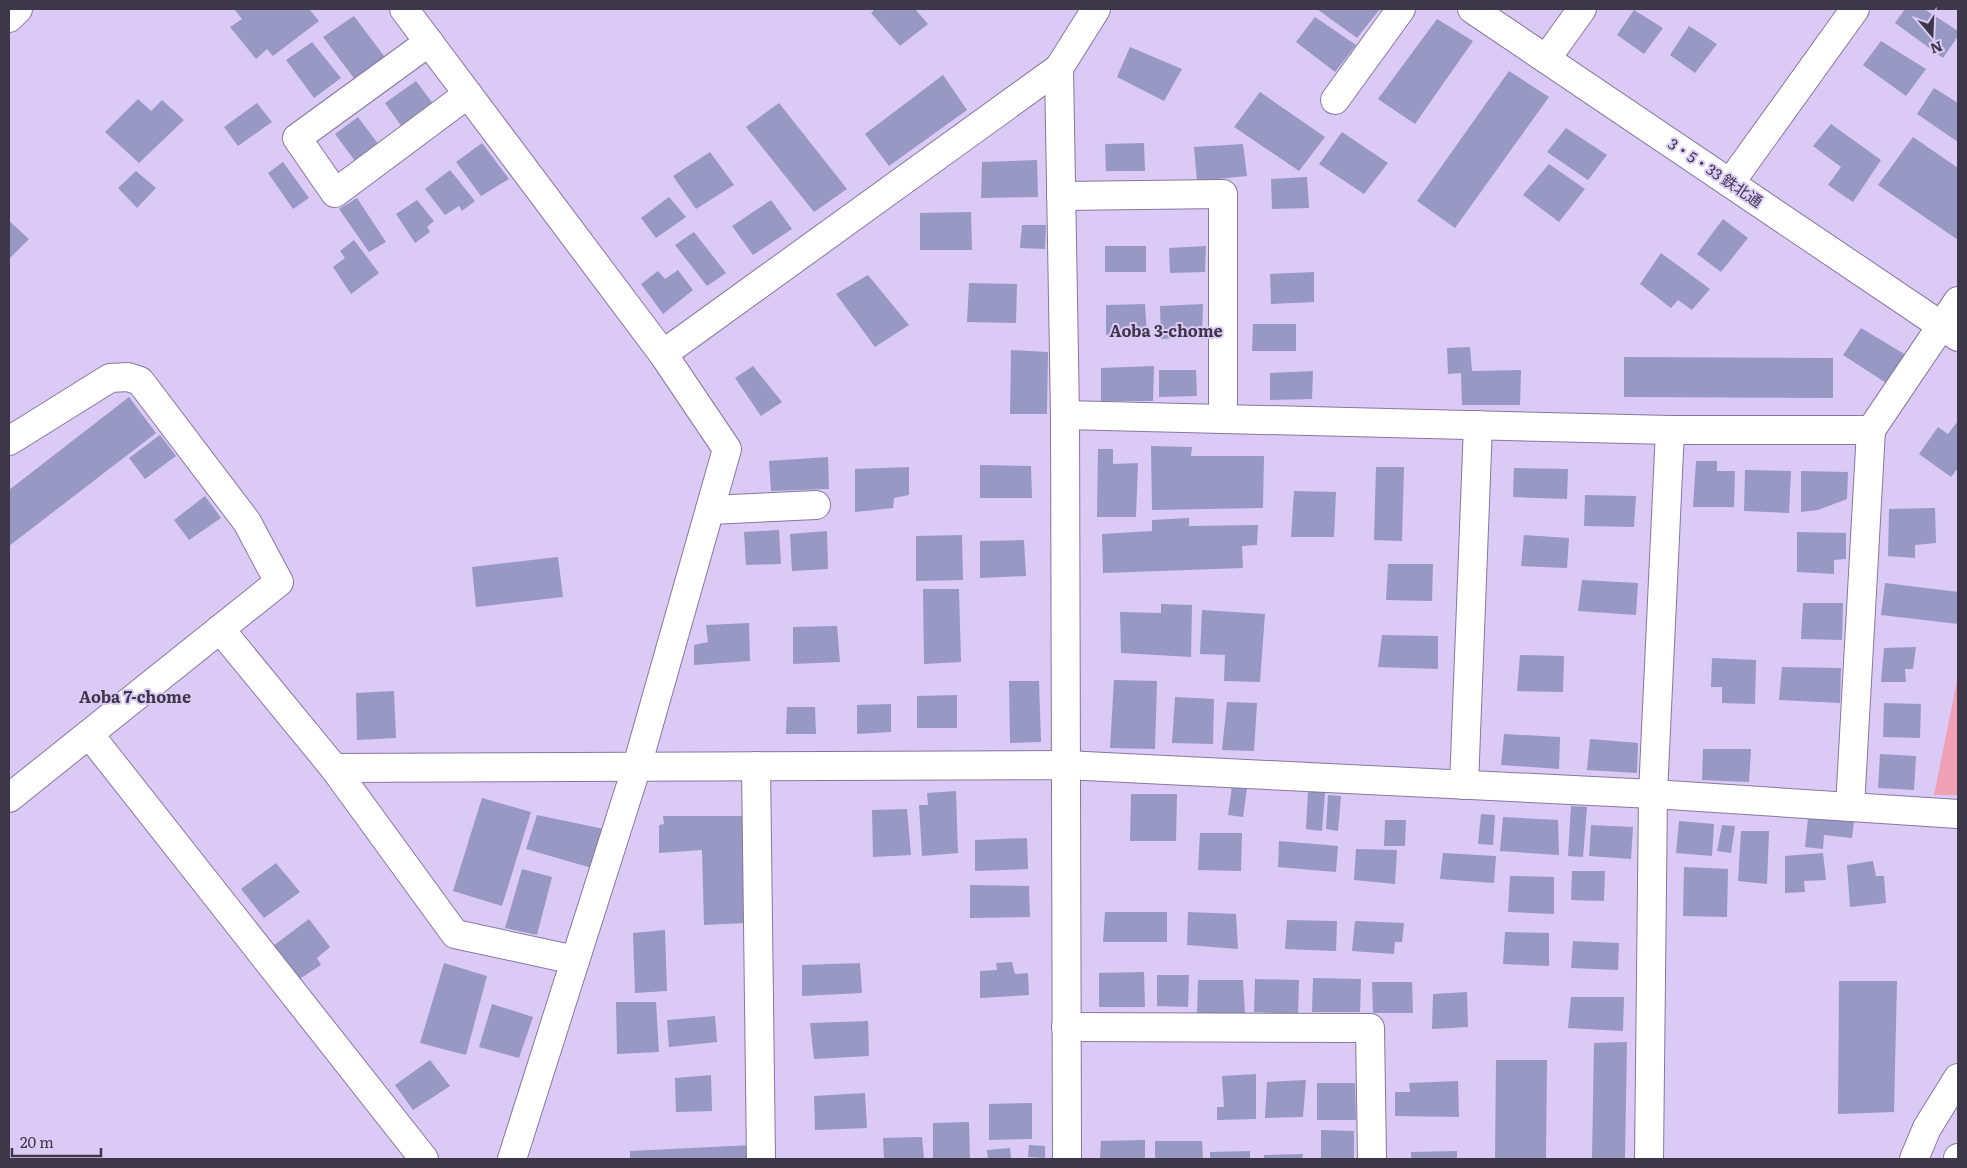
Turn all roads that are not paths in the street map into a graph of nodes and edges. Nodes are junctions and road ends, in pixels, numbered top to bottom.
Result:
1 (18, 9) edge
2 (404, 9) edge
3 (1096, 9) edge
4 (1401, 9) edge
5 (1472, 9) edge
6 (1582, 9) edge
7 (1854, 9) edge
8 (9, 18) edge
9 (429, 42) junction
10 (1546, 59) junction
11 (1059, 68) junction
12 (468, 94) junction
13 (1335, 100) dead end
14 (1730, 183) junction
15 (1061, 196) junction
16 (1958, 301) edge
17 (1950, 332) edge
18 (663, 354) junction
19 (1065, 415) junction
20 (1223, 419) junction
21 (1478, 425) junction
22 (1670, 430) junction
23 (1871, 430) junction
24 (9, 441) edge
25 (816, 506) dead end
26 (710, 510) junction
27 (220, 629) junction
28 (89, 734) junction
29 (1065, 765) junction
30 (637, 766) junction
31 (756, 766) junction
32 (334, 768) junction
33 (1464, 785) junction
34 (1653, 794) junction
35 (9, 798) edge
36 (1850, 807) junction
37 (1958, 814) edge
38 (576, 960) junction
39 (1066, 1027) junction
40 (1958, 1078) edge
41 (424, 1159) edge
42 (512, 1159) edge
43 (761, 1159) edge
44 (1067, 1159) edge
45 (1372, 1159) edge
46 (1650, 1159) edge
47 (1914, 1159) edge

1 - 8 street
2 - 9 street
3 - 11 street
4 - 13 street
5 - 10 street, 3・5・33 鉄北通
6 - 10 street
7 - 14 street
9 - 12 street
9 - 12 street
10 - 14 street, 3・5・33 鉄北通
11 - 15 street
11 - 18 street
12 - 18 street
14 - 17 street, 3・5・33 鉄北通
15 - 19 street
15 - 20 street
16 - 17 street
17 - 23 street
18 - 26 street
19 - 20 street
19 - 29 street
20 - 21 street
21 - 22 street
21 - 33 street
22 - 23 street
22 - 34 street
23 - 36 street
24 - 27 street
25 - 26 street
26 - 30 street
27 - 28 street
27 - 32 street
28 - 35 street
28 - 41 street
29 - 31 street
29 - 33 street
29 - 39 street
30 - 31 street
30 - 32 street
30 - 38 street
31 - 43 street
32 - 38 street
33 - 34 street
34 - 36 street
34 - 46 street
36 - 37 street
38 - 42 street
39 - 44 street
39 - 45 street
40 - 47 street

